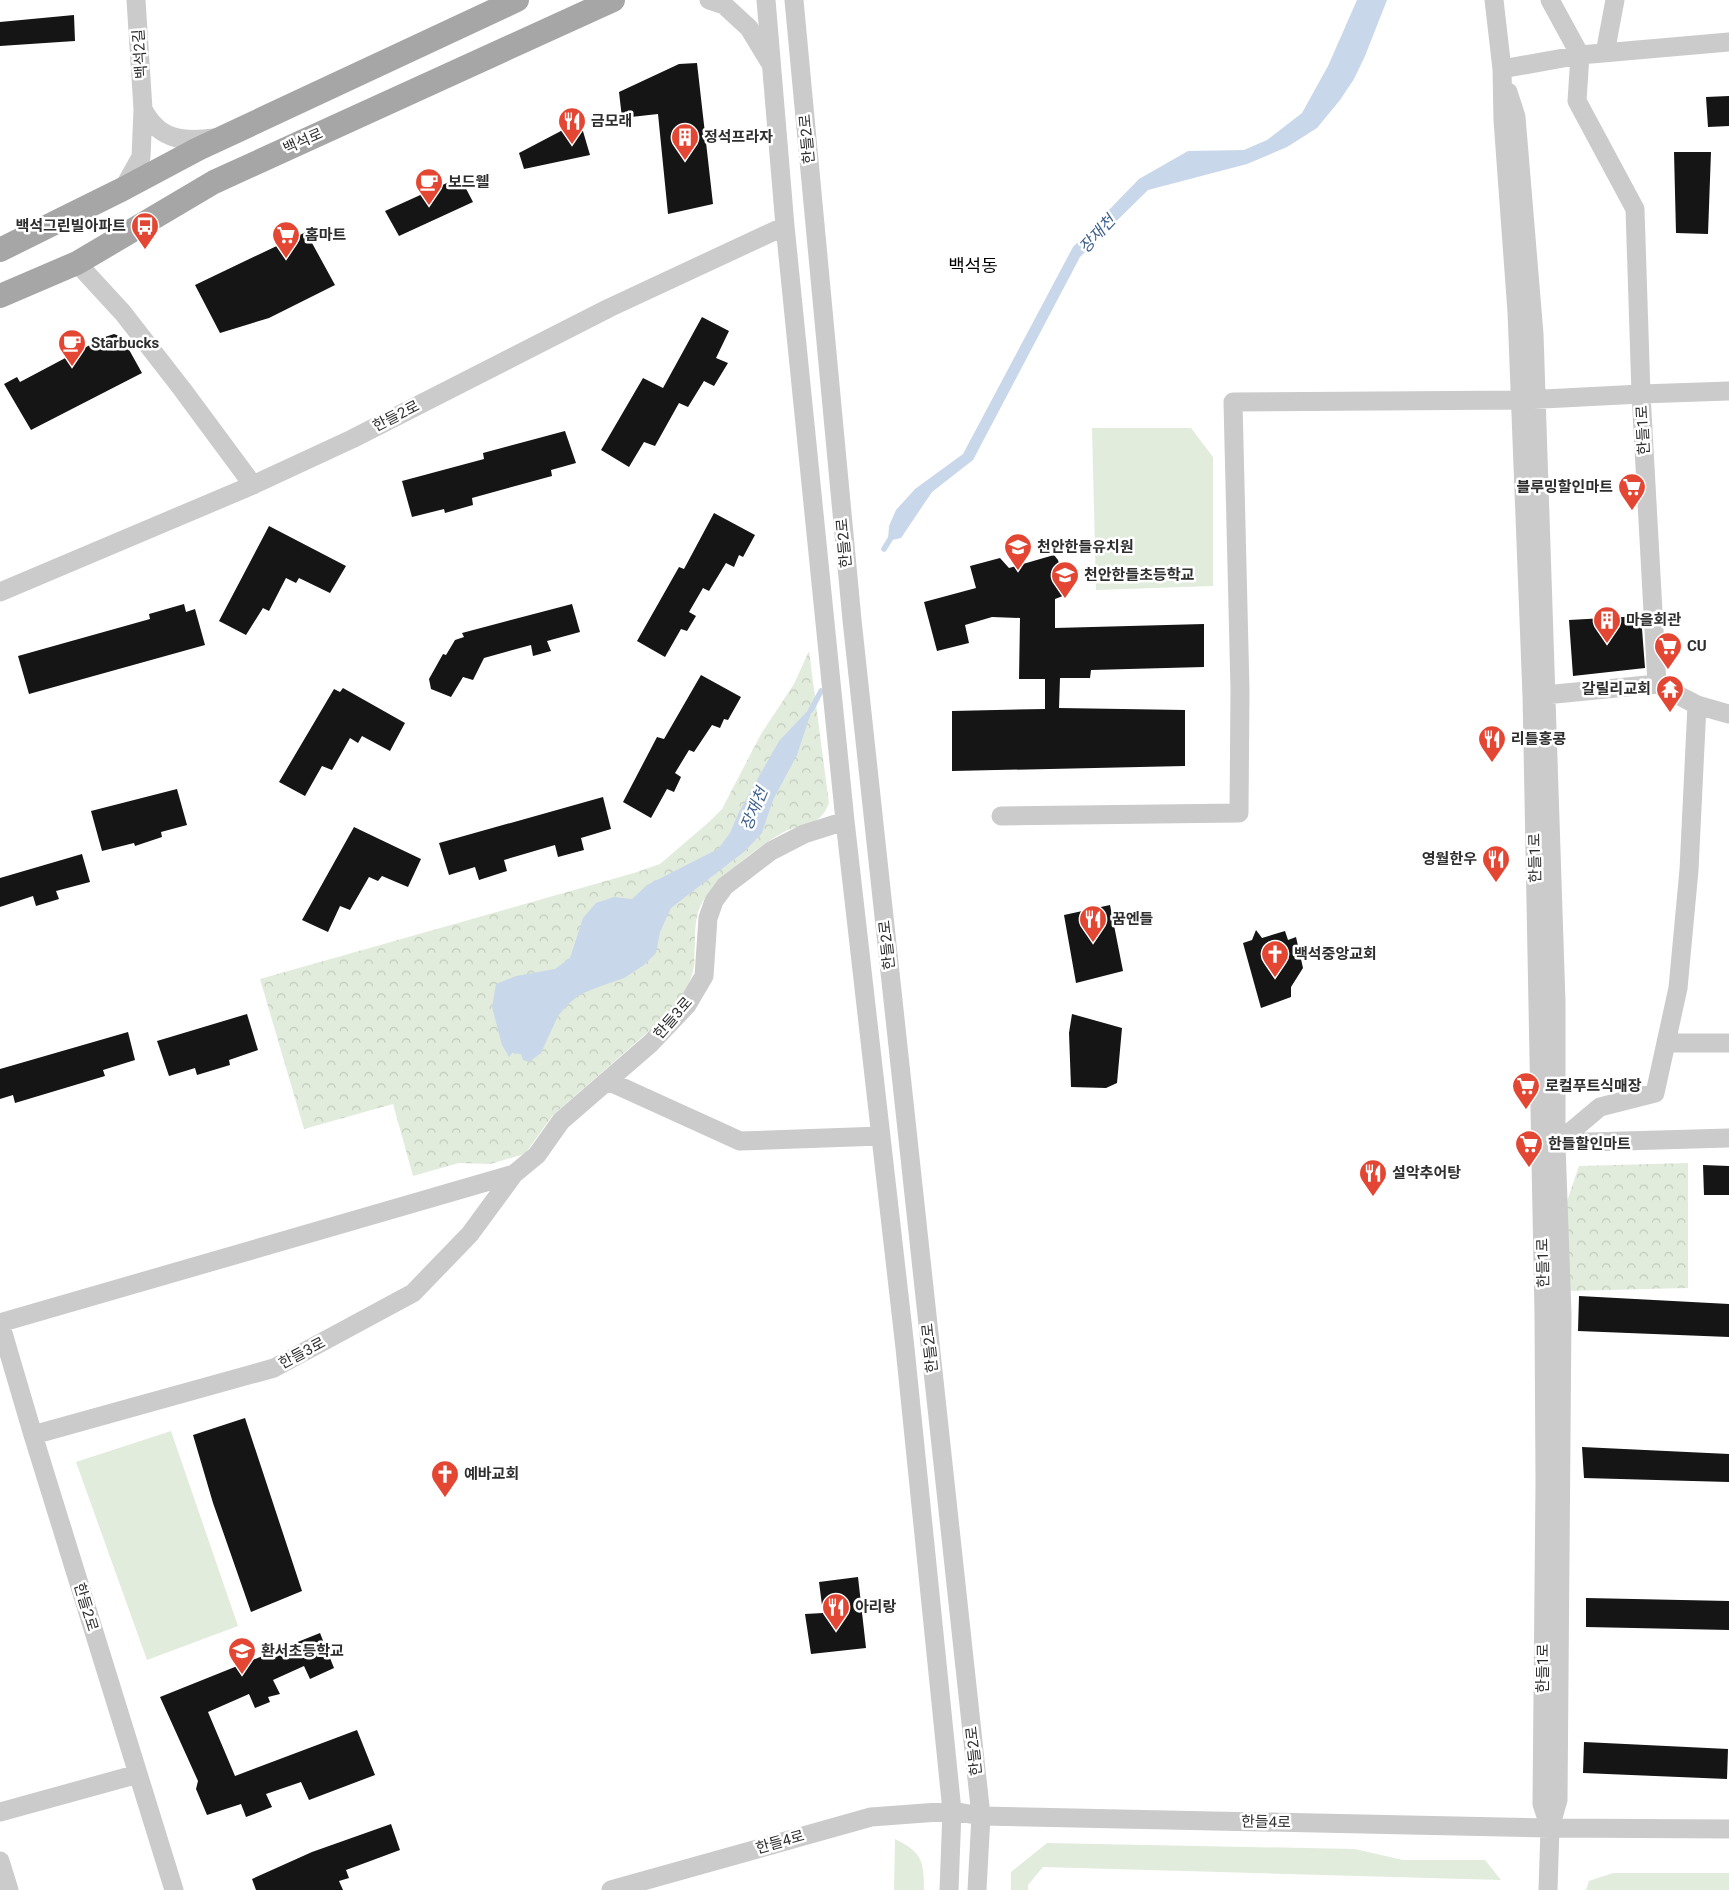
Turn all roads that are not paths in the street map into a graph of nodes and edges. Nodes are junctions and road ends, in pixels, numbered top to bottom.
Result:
1 (136, 0) edge
2 (517, 0) edge
3 (613, 0) edge
4 (621, 0) edge
5 (709, 0) edge
6 (766, 0) edge
7 (794, 0) edge
8 (804, 0) edge
9 (1494, 0) edge
10 (1550, 0) edge
11 (1615, 0) edge
12 (797, 29) junction
13 (1729, 42) edge
14 (1605, 53) junction
15 (1580, 55) junction
16 (772, 65) junction
17 (1502, 69) junction
18 (143, 109) junction
19 (225, 136) junction
20 (123, 189) junction
21 (785, 226) junction
22 (0, 250) edge
23 (77, 263) junction
24 (0, 296) edge
25 (1729, 392) edge
26 (1641, 394) junction
27 (1529, 399) junction
28 (253, 485) junction
29 (0, 592) edge
30 (1658, 684) junction
31 (1539, 696) junction
32 (1697, 705) junction
33 (1729, 714) edge
34 (1001, 816) dead end
35 (845, 821) junction
36 (1666, 1043) junction
37 (1729, 1043) edge
38 (608, 1081) junction
39 (881, 1136) junction
40 (1729, 1138) edge
41 (1549, 1143) junction
42 (514, 1174) junction
43 (0, 1323) edge
44 (32, 1435) junction
45 (138, 1774) junction
46 (952, 1811) junction
47 (0, 1812) edge
48 (981, 1816) junction
49 (1550, 1828) junction
50 (1729, 1829) edge
51 (0, 1861) edge
52 (8, 1890) edge
53 (174, 1890) edge
54 (611, 1890) edge
55 (949, 1890) edge
56 (977, 1890) edge
57 (1548, 1890) edge

1 - 18 street, 백석2길
2 - 19 main road
3 - 4 street
3 - 23 main road, 백석로
5 - 16 street
6 - 16 street, 한들2로
7 - 12 street, 한들2로
8 - 12 street
9 - 17 street, 한들1로
10 - 15 street
11 - 14 street
12 - 48 street, 한들2로
13 - 14 street
14 - 15 street
15 - 17 street
15 - 26 street, 한들1로
16 - 21 street, 한들2로
17 - 27 street, 한들1로
18 - 19 street
18 - 20 street, 백석2길
19 - 20 main road
20 - 22 main road
21 - 28 street, 한들2로
21 - 35 street, 한들2로
23 - 24 main road, 백석로
23 - 28 street
25 - 26 street, 한들1로
26 - 27 street, 한들1로
26 - 30 street, 한들1로
27 - 31 street, 한들1로
27 - 34 street
28 - 29 street, 한들2로
30 - 31 street
30 - 32 street
31 - 41 street, 한들1로
32 - 33 street
32 - 36 street
35 - 38 street, 한들3로
35 - 39 street, 한들2로
36 - 37 street
36 - 41 street
38 - 39 street
38 - 42 street, 한들3로
39 - 46 street, 한들2로
40 - 41 street
41 - 49 street, 한들1로
42 - 43 street, 한들3로
42 - 44 street, 한들3로
43 - 44 street, 한들2로
44 - 45 street, 한들2로
45 - 47 street
45 - 53 street, 한들2로
46 - 48 street, 한들4로
46 - 54 street, 한들4로
46 - 55 street, 한들2로
48 - 49 street, 한들4로
48 - 56 street, 한들2로
49 - 50 street, 한들4로
49 - 57 street, 한들1로
51 - 52 street

